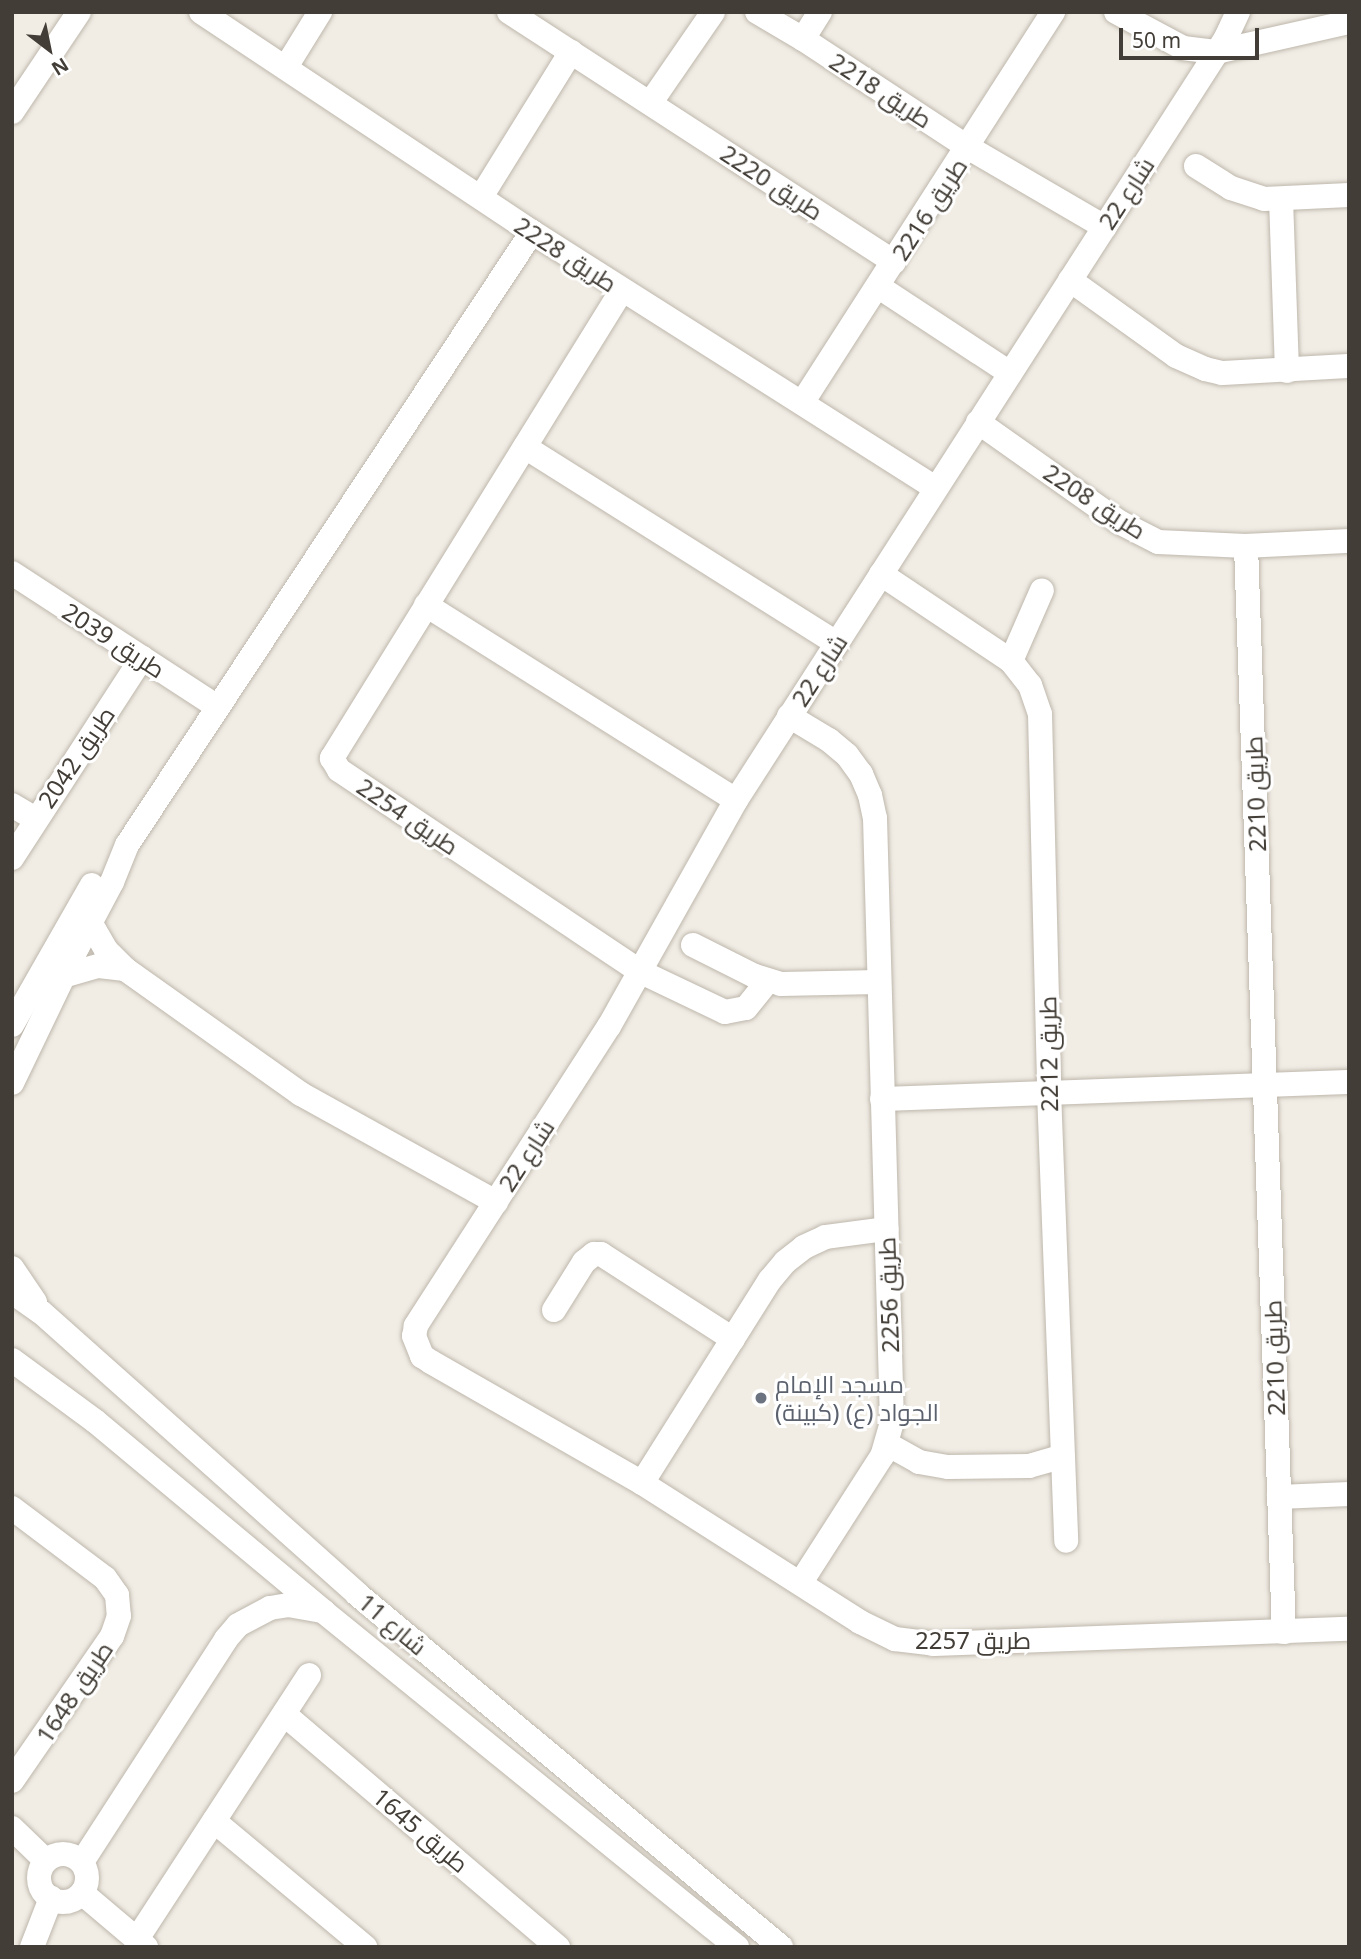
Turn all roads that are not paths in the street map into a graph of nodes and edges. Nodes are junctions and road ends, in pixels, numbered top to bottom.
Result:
1 (79, 12) edge
2 (201, 12) edge
3 (320, 12) edge
4 (509, 12) edge
5 (713, 12) edge
6 (757, 12) edge
7 (820, 12) edge
8 (1053, 12) edge
9 (1116, 12) edge
10 (1238, 12) edge
11 (1345, 12) edge
12 (1349, 20) edge
13 (803, 39) junction
14 (571, 52) junction
15 (1216, 52) junction
16 (286, 67) junction
17 (651, 102) junction
18 (12, 112) edge
19 (969, 148) junction
20 (1196, 166) dead end
21 (1349, 195) edge
22 (481, 197) junction
23 (1281, 199) junction
24 (1105, 227) junction
25 (532, 232) junction
26 (894, 262) junction
27 (1070, 280) junction
28 (879, 287) junction
29 (622, 290) junction
30 (1349, 366) edge
31 (1287, 371) junction
32 (1010, 373) junction
33 (802, 404) junction
34 (978, 422) junction
35 (525, 447) junction
36 (935, 488) junction
37 (1349, 541) edge
38 (1246, 546) junction
39 (12, 573) edge
40 (881, 574) junction
41 (1042, 590) dead end
42 (426, 605) junction
43 (836, 643) junction
44 (142, 658) junction
45 (1011, 661) junction
46 (216, 706) junction
47 (789, 716) junction
48 (736, 800) junction
49 (12, 805) edge
50 (35, 819) junction
51 (127, 845) junction
52 (12, 858) edge
53 (90, 922) junction
54 (692, 945) dead end
55 (125, 969) junction
56 (639, 971) junction
57 (63, 976) junction
58 (768, 981) junction
59 (879, 982) junction
60 (12, 1025) edge
61 (1349, 1082) edge
62 (12, 1083) edge
63 (1265, 1084) junction
64 (1049, 1092) junction
65 (882, 1099) junction
66 (496, 1202) junction
67 (886, 1229) junction
68 (12, 1268) edge
69 (12, 1292) edge
70 (554, 1310) dead end
71 (41, 1312) junction
72 (414, 1336) joint
73 (733, 1339) junction
74 (12, 1360) edge
75 (887, 1444) junction
76 (1063, 1456) junction
77 (642, 1483) junction
78 (1349, 1494) edge
79 (1279, 1497) junction
80 (16, 1519) edge
81 (1066, 1541) dead end
82 (801, 1582) junction
83 (324, 1612) junction
84 (1349, 1629) edge
85 (1284, 1632) junction
86 (309, 1675) dead end
87 (284, 1714) junction
88 (12, 1781) edge
89 (214, 1821) junction
90 (12, 1828) edge
91 (46, 1861) junction
92 (82, 1862) junction
93 (82, 1893) junction
94 (51, 1898) junction
95 (142, 1943) edge
96 (32, 1947) edge
97 (365, 1947) edge
98 (558, 1947) edge
99 (737, 1947) edge
100 (781, 1947) edge

1 - 18 street
2 - 16 street, طريق 2228
3 - 16 street
4 - 14 street, طريق 2220
5 - 17 street
6 - 13 street, طريق 2218
7 - 13 street, طريق 2218
8 - 19 street, طريق 2216
9 - 15 street
10 - 15 street, شارع 22
11 - 12 street
12 - 15 street
13 - 19 street, طريق 2218
14 - 17 street, طريق 2220
14 - 22 street
15 - 24 street, شارع 22
16 - 22 street, طريق 2228
17 - 26 street, طريق 2220
19 - 24 street, طريق 2218
19 - 26 street, طريق 2216
20 - 23 street
21 - 23 street
22 - 25 street, طريق 2228
23 - 31 street
24 - 27 street, شارع 22
25 - 29 street, طريق 2228
25 - 46 street
26 - 28 street, طريق 2216
27 - 31 street
27 - 32 street, شارع 22
28 - 32 street
28 - 33 street, طريق 2216
29 - 33 street, طريق 2228
29 - 35 street, طريق 2254
30 - 31 street
32 - 34 street, شارع 22
33 - 36 street, طريق 2228
34 - 36 street, شارع 22
34 - 38 street, طريق 2208
35 - 42 street, طريق 2254
35 - 43 street
36 - 40 street, شارع 22
37 - 38 street, طريق 2208
38 - 63 street, طريق 2210
39 - 44 street, طريق 2039
40 - 43 street, شارع 22
40 - 45 street, طريق 2212
41 - 45 street
42 - 48 street
42 - 56 street, طريق 2254
43 - 47 street, شارع 22
44 - 46 street, طريق 2039
44 - 50 street, طريق 2042
45 - 64 street, طريق 2212
46 - 51 street
47 - 48 street, شارع 22
47 - 59 street, طريق 2256
48 - 56 street, شارع 22
49 - 50 street
50 - 52 street, طريق 2042
51 - 53 street
51 - 60 street
53 - 55 street
53 - 57 street
54 - 58 street
55 - 57 street
55 - 66 street
56 - 58 street
56 - 66 street, شارع 22
57 - 62 street
58 - 59 street
59 - 65 street, طريق 2256
61 - 63 street
63 - 64 street
63 - 79 street, طريق 2210
64 - 65 street
64 - 76 street, طريق 2212
65 - 67 street, طريق 2256
66 - 72 street, شارع 22
67 - 73 street
67 - 75 street, طريق 2256
68 - 71 street
69 - 71 street, شارع 11
70 - 73 street
71 - 100 street, شارع 11
72 - 77 street, طريق 2257
73 - 77 street
74 - 83 street, شارع 11
75 - 76 street
75 - 82 street, طريق 2256
76 - 81 street, طريق 2212
77 - 82 street, طريق 2257
78 - 79 street
79 - 85 street, طريق 2210
80 - 88 street, طريق 1648
82 - 85 street, طريق 2257
83 - 92 street
83 - 99 street, شارع 11
84 - 85 street, طريق 2257
86 - 87 street
87 - 89 street
87 - 98 street, طريق 1645
89 - 95 street
89 - 97 street
90 - 91 street
91 - 92 street
91 - 94 street
92 - 93 street
93 - 94 street
93 - 95 street
94 - 96 street

